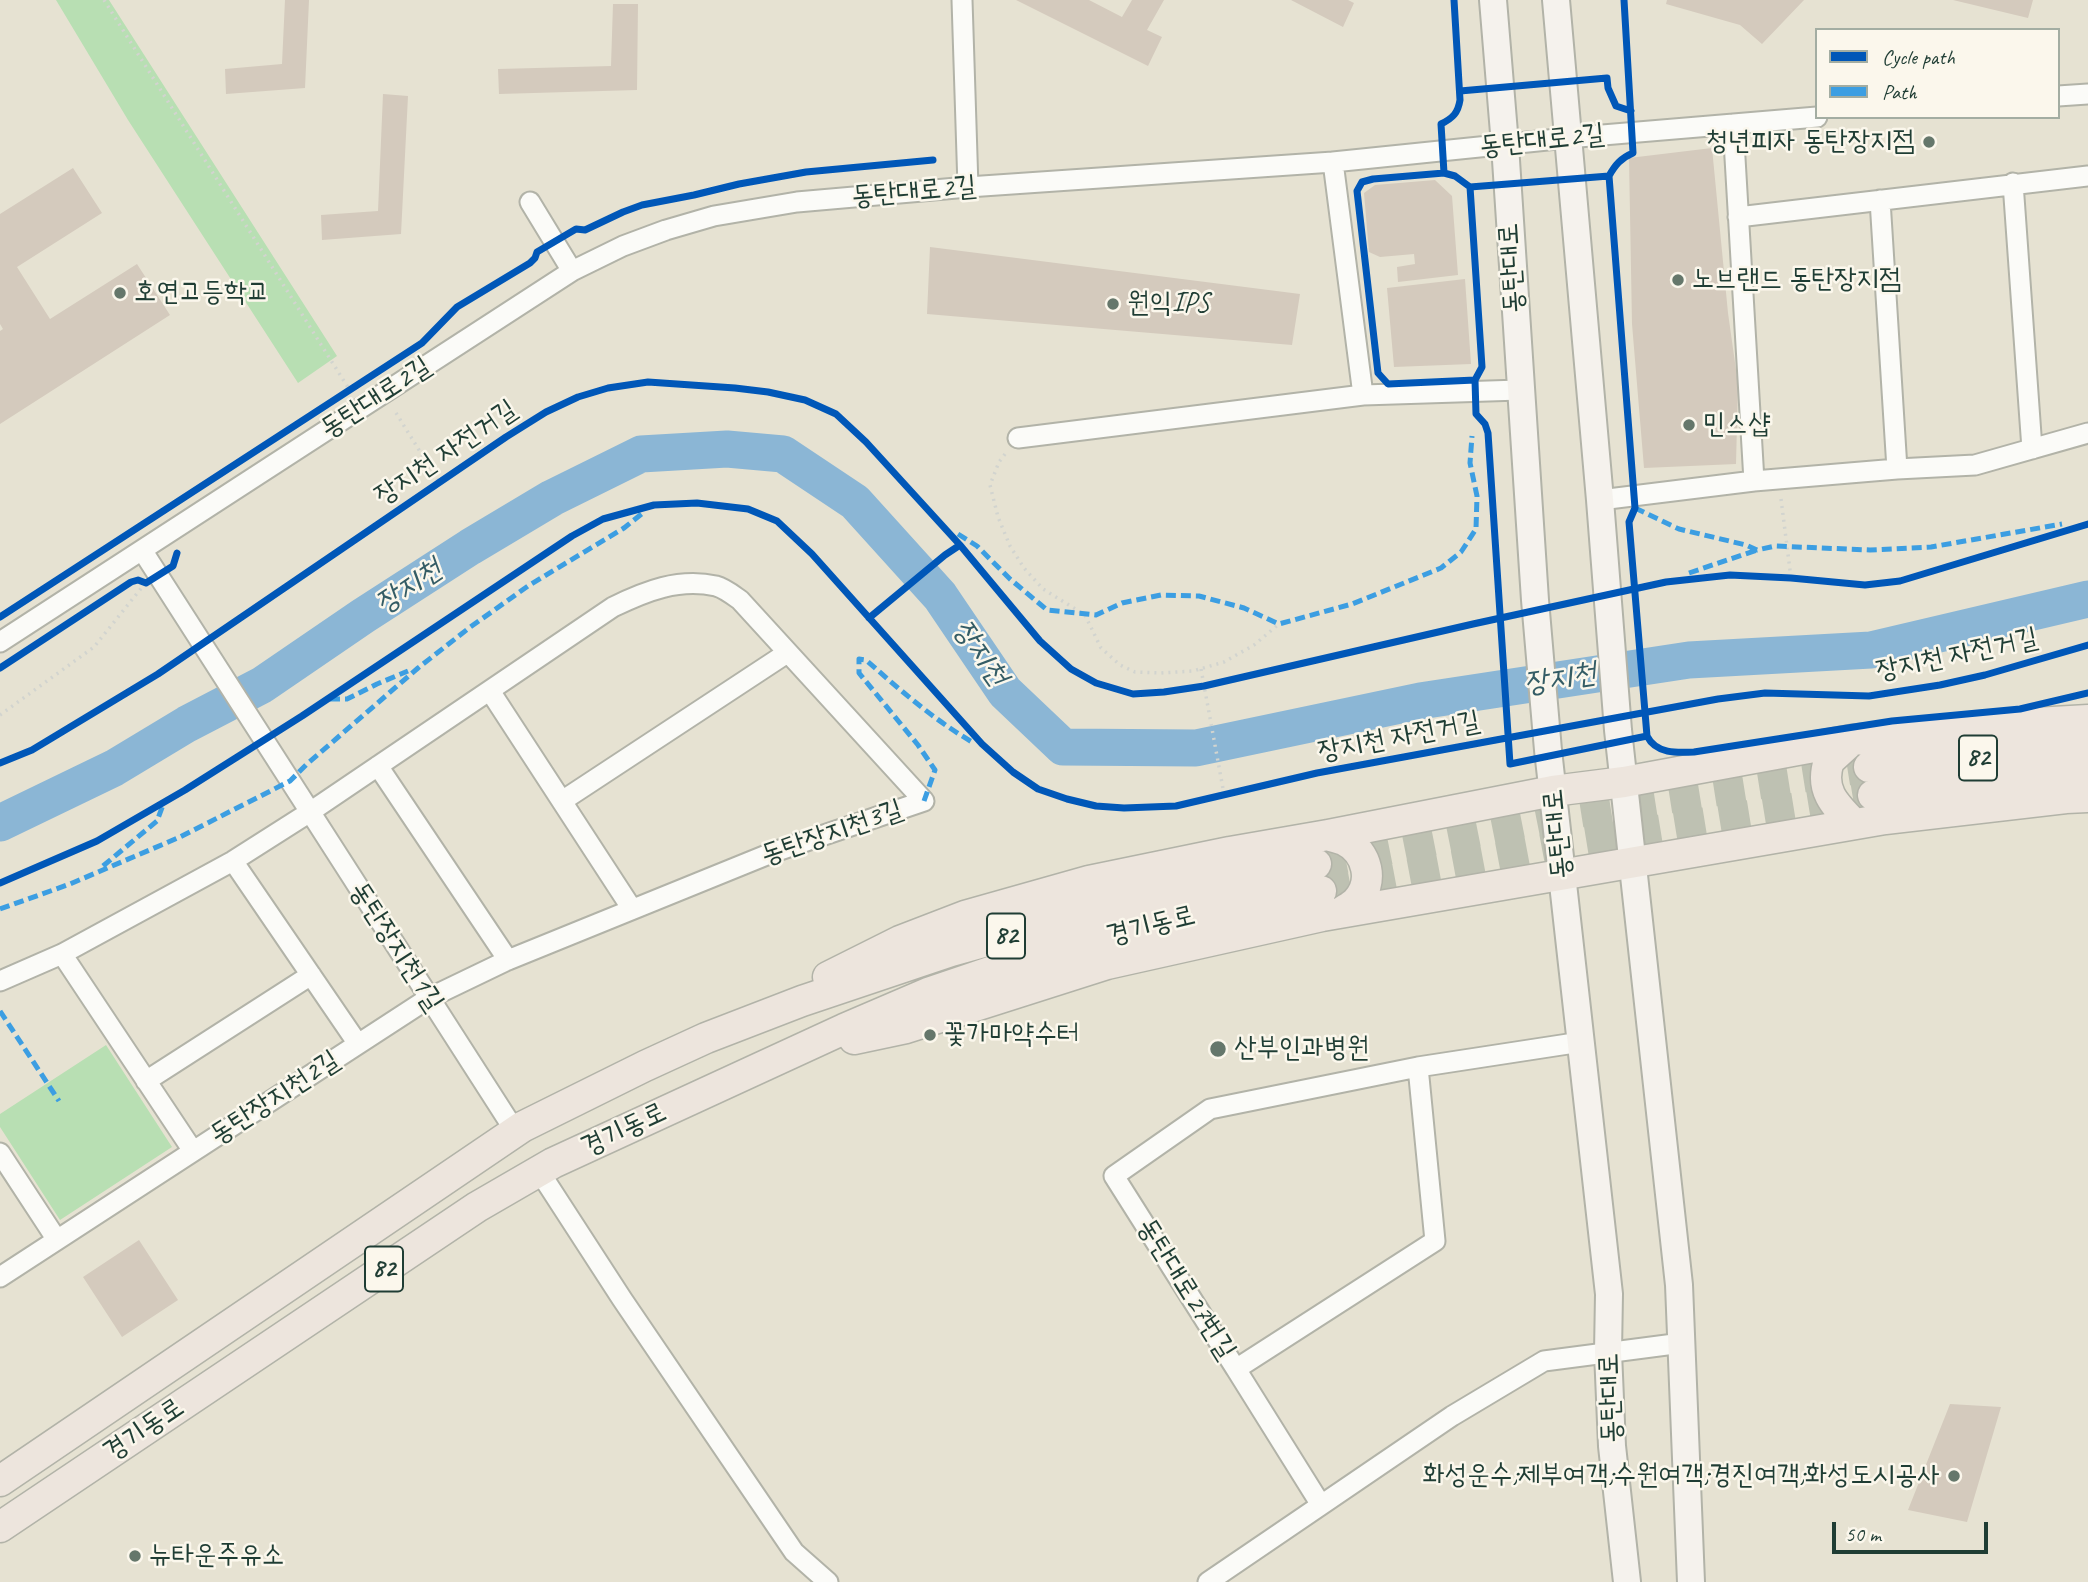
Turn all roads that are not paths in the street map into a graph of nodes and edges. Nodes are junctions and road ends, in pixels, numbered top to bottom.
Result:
1 (962, 0) edge
2 (1493, 0) edge
3 (1556, 0) edge
4 (2088, 94) edge
5 (2060, 96) edge
6 (1815, 117) edge
7 (1732, 124) junction
8 (1567, 138) junction
9 (1505, 145) junction
10 (1332, 162) junction
11 (2088, 176) edge
12 (2013, 183) junction
13 (968, 187) junction
14 (1880, 200) junction
15 (530, 202) dead end
16 (1738, 217) junction
17 (572, 271) junction
18 (1520, 390) junction
19 (1363, 395) junction
20 (2088, 433) edge
21 (1018, 438) road end
22 (2032, 449) junction
23 (1897, 469) junction
24 (1754, 481) junction
25 (1601, 500) junction
26 (142, 550) junction
27 (0, 642) edge
28 (788, 653) junction
29 (490, 691) junction
30 (2088, 720) edge
31 (1852, 740) junction
32 (2088, 748) edge
33 (378, 766) junction
34 (2088, 776) edge
35 (1624, 782) junction
36 (1553, 791) junction
37 (2088, 797) edge
38 (562, 801) junction
39 (310, 812) junction
40 (1854, 824) junction
41 (1328, 835) junction
42 (233, 861) junction
43 (1633, 862) junction
44 (1562, 874) junction
45 (632, 909) junction
46 (1342, 912) junction
47 (62, 954) junction
48 (508, 960) junction
49 (311, 975) junction
50 (0, 981) edge
51 (429, 998) junction
52 (706, 1038) junction
53 (1581, 1042) junction
54 (358, 1044) junction
55 (792, 1053) junction
56 (1418, 1067) junction
57 (146, 1081) junction
58 (514, 1131) junction
59 (192, 1151) junction
60 (3, 1164) edge
61 (539, 1171) junction
62 (57, 1240) junction
63 (0, 1277) edge
64 (1682, 1343) junction
65 (1608, 1352) junction
66 (1236, 1369) junction
67 (0, 1481) edge
68 (1321, 1505) junction
69 (0, 1527) edge
70 (828, 1582) edge
71 (1208, 1582) edge
72 (1627, 1582) edge
73 (1691, 1582) edge

1 - 13 street
2 - 9 main road, 동탄대로
3 - 8 main road
4 - 5 street
6 - 7 street, 동탄대로2길
7 - 8 street, 동탄대로2길
7 - 16 street
8 - 9 street, 동탄대로2길
8 - 25 main road
9 - 10 street, 동탄대로2길
9 - 18 main road, 동탄대로
10 - 13 street, 동탄대로2길
10 - 19 street
11 - 12 street
12 - 14 street
12 - 22 street
13 - 17 street, 동탄대로2길
14 - 16 street
14 - 23 street
15 - 17 street
16 - 24 street
17 - 26 street, 동탄대로2길
18 - 19 street
18 - 36 main road, 동탄대로
19 - 21 street
20 - 22 street
22 - 23 street
23 - 24 street
24 - 25 street
25 - 35 main road
26 - 27 street, 동탄대로2길
26 - 39 street, 동탄장지천1길
28 - 29 street, 동탄장지천3길
28 - 38 street
28 - 45 street, 동탄장지천3길
29 - 33 street, 동탄장지천3길
29 - 38 street
30 - 31 main road
31 - 35 main road
31 - 40 main road
32 - 34 main road, 82
33 - 39 street, 동탄장지천3길
33 - 48 street
35 - 36 main road
35 - 43 main road
36 - 41 main road
36 - 44 main road, 동탄대로
37 - 40 main road
38 - 45 street
39 - 42 street
39 - 51 street, 동탄장지천1길
40 - 43 main road
41 - 46 main road
41 - 52 main road
42 - 47 street
42 - 49 street, 동탄장지천2길
43 - 44 main road
43 - 64 main road
44 - 46 main road
44 - 53 main road, 동탄대로
45 - 48 street, 동탄장지천3길
46 - 55 main road
47 - 50 street
47 - 57 street, 동탄장지천2길
48 - 51 street, 동탄장지천3길
49 - 54 street, 동탄장지천2길
49 - 57 street
51 - 54 street, 동탄장지천2길
51 - 58 street, 동탄장지천1길
52 - 55 main road, 경기동로 / 82
52 - 58 main road, 경기동로 / 82
53 - 56 street, 동탄대로27번길
53 - 65 main road, 동탄대로
54 - 59 street, 동탄장지천2길
55 - 61 main road, 경기동로 / 82
56 - 66 street, 동탄대로27번길
56 - 66 street, 동탄대로27번길
57 - 59 street, 동탄장지천2길
58 - 67 main road, 경기동로 / 82
59 - 62 street, 동탄장지천2길
60 - 62 street
61 - 69 main road, 경기동로 / 82
61 - 70 street
62 - 63 street, 동탄장지천2길
64 - 65 street
64 - 73 main road
65 - 68 street
65 - 72 main road, 동탄대로
66 - 68 street
68 - 71 street

